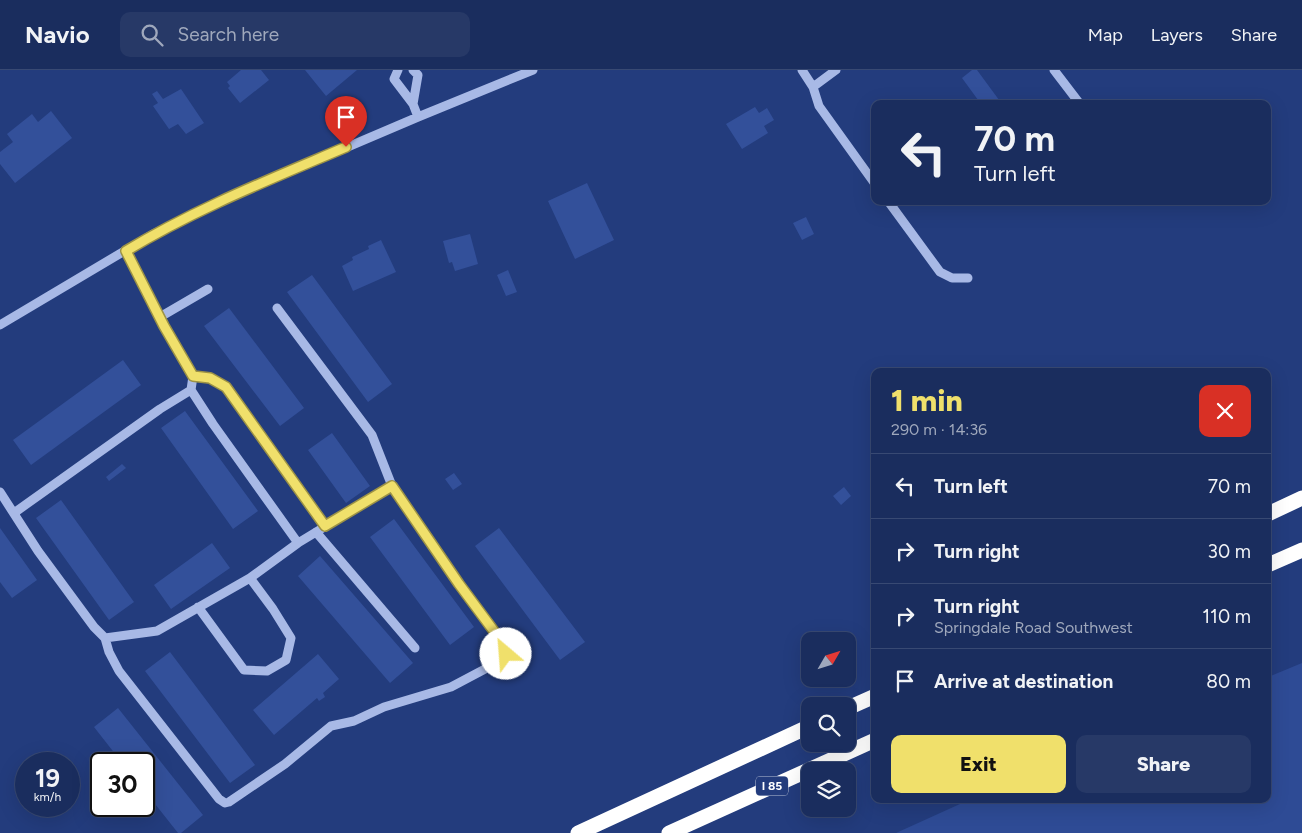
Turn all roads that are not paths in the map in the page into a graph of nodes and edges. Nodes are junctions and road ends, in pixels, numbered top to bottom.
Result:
1 (398, 70) edge
2 (413, 70) edge
3 (533, 70) edge
4 (802, 70) edge
5 (836, 70) edge
6 (1054, 70) edge
7 (813, 86) junction
8 (1077, 100) edge
9 (413, 104) junction
10 (418, 117) junction
11 (871, 178) edge
12 (891, 205) edge
13 (126, 251) junction
14 (968, 278) dead end
15 (208, 289) dead end
16 (277, 308) dead end
17 (160, 317) junction
18 (0, 325) edge
19 (193, 376) junction
20 (191, 390) junction
21 (392, 486) junction
22 (0, 492) edge
23 (1302, 498) edge
24 (14, 512) junction
25 (1271, 513) edge
26 (325, 526) junction
27 (316, 532) junction
28 (298, 543) junction
29 (1302, 550) edge
30 (1271, 564) edge
31 (250, 578) junction
32 (198, 607) junction
33 (104, 638) junction
34 (415, 648) dead end
35 (871, 698) edge
36 (856, 704) edge
37 (801, 730) edge
38 (871, 742) edge
39 (578, 833) edge
40 (669, 833) edge

1 - 9 street
2 - 9 street
3 - 10 street
4 - 7 street
5 - 7 street
6 - 8 street
7 - 11 street
9 - 10 street
10 - 13 street
12 - 14 street
13 - 17 street
13 - 18 street
15 - 17 street
16 - 21 street
17 - 19 street
19 - 20 street
19 - 26 street
20 - 24 street
20 - 28 street
21 - 26 street
21 - 33 street
22 - 24 street
23 - 25 highway
24 - 33 street
26 - 27 street
27 - 28 street
27 - 34 street
28 - 31 street
29 - 30 highway
31 - 32 street
31 - 32 street
32 - 33 street
35 - 36 highway
37 - 39 highway
38 - 40 highway, I 85

